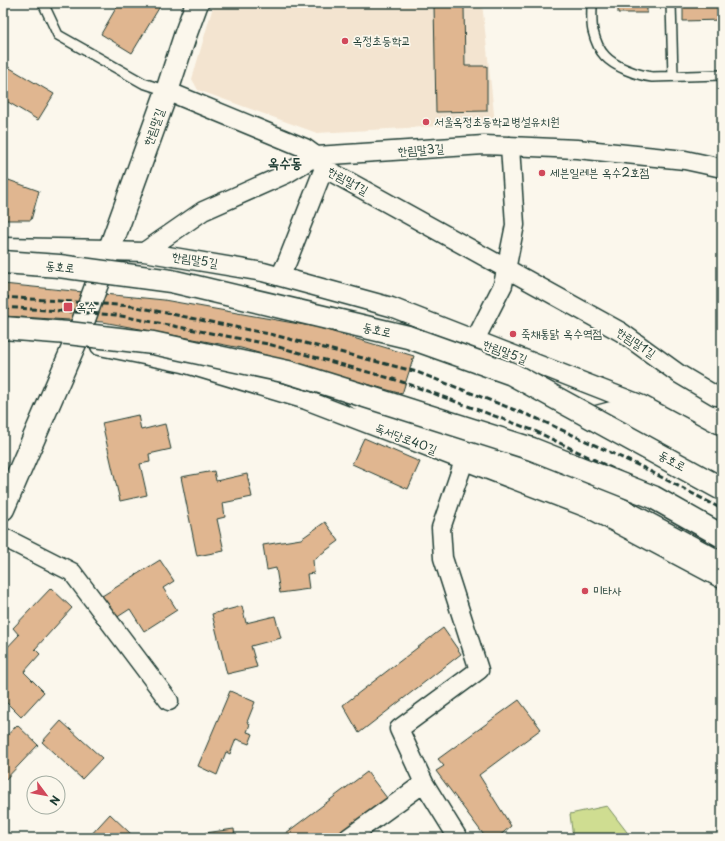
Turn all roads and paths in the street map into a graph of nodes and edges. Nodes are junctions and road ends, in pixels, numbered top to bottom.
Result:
1 (43, 3) edge
2 (197, 3) edge
3 (592, 3) edge
4 (671, 3) edge
5 (722, 75) edge
6 (673, 76) junction
7 (167, 91) junction
8 (510, 146) junction
9 (320, 162) junction
10 (722, 168) edge
11 (3, 249) edge
12 (110, 251) junction
13 (144, 252) junction
14 (3, 262) edge
15 (506, 268) junction
16 (280, 276) junction
17 (3, 328) edge
18 (475, 340) junction
19 (76, 341) junction
20 (346, 390) junction
21 (720, 399) edge
22 (593, 418) junction
23 (722, 448) edge
24 (464, 461) junction
25 (722, 468) edge
26 (722, 489) edge
27 (3, 509) edge
28 (722, 536) edge
29 (3, 537) edge
30 (722, 564) edge
31 (722, 579) edge
32 (169, 701) dead end
33 (424, 783) junction
34 (348, 838) edge
35 (458, 838) edge

1 - 7 lane
2 - 7 main road, 한림말길
3 - 6 lane
4 - 6 lane
5 - 6 lane
7 - 9 street, 한림말1길
7 - 12 main road, 한림말길
8 - 9 street, 한림말3길
8 - 10 street, 한림말3길
8 - 15 street
9 - 13 street, 한림말3길
9 - 15 street, 한림말1길
9 - 16 street
11 - 12 main road
12 - 13 street, 한림말5길
12 - 19 main road, 한림말길
13 - 16 street, 한림말5길
14 - 22 main road, 동호로, bridge
15 - 18 street
15 - 21 street, 한림말1길
16 - 18 street, 한림말5길
17 - 20 main road, bridge
18 - 23 street, 한림말5길
19 - 24 street, 독서당로40길
19 - 27 main road, 한림말길
20 - 28 main road, bridge
20 - 30 main road, bridge
22 - 25 main road
22 - 26 main road, 동호로, bridge
24 - 31 street, 독서당로40길
24 - 33 street
29 - 32 street
33 - 34 street
33 - 35 street

